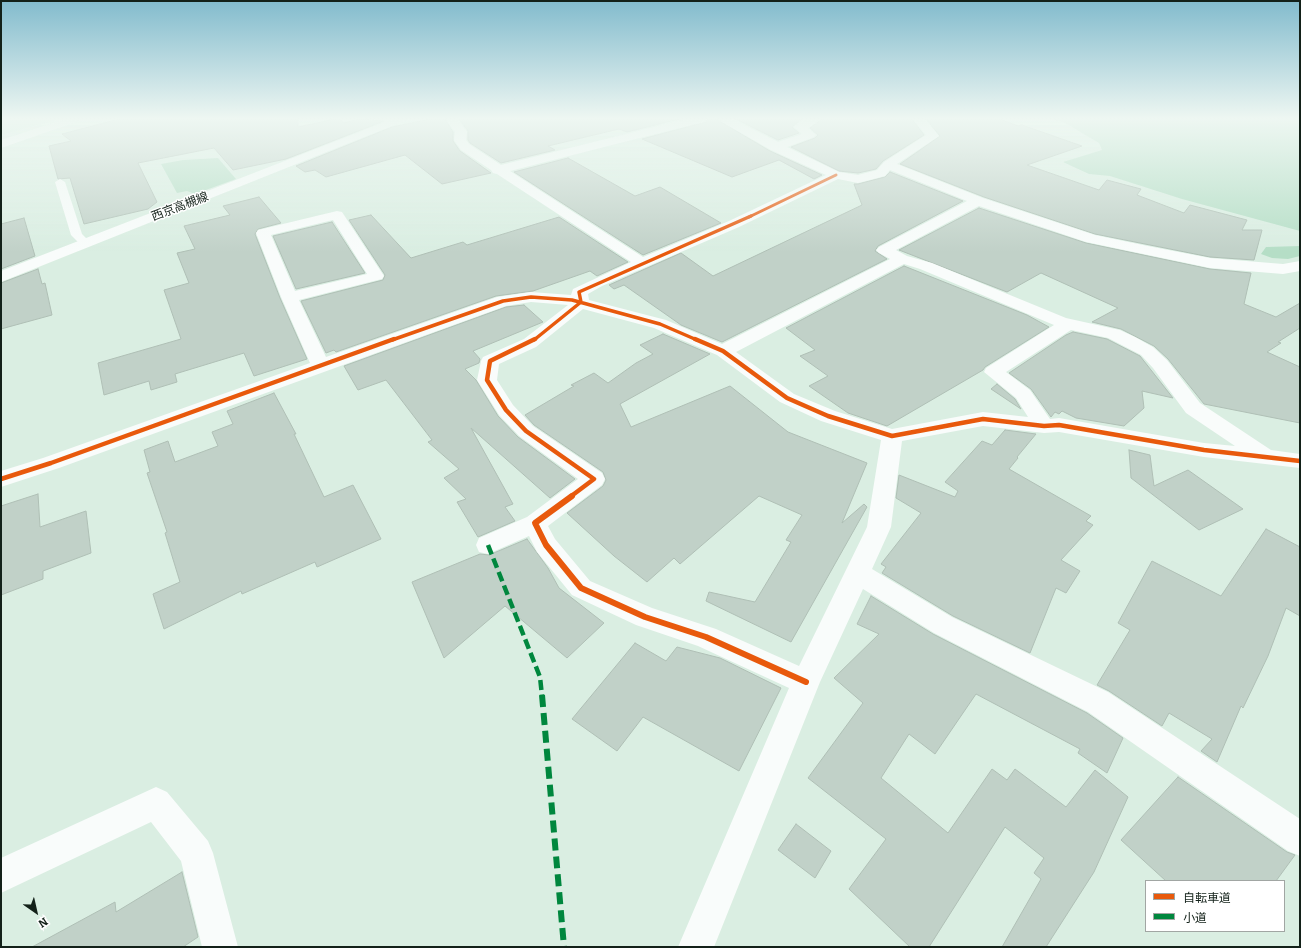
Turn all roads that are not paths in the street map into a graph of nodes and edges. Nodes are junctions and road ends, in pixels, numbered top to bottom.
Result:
1 (291, 163) edge
2 (488, 163) edge
3 (524, 163) edge
4 (810, 163) edge
5 (891, 163) edge
6 (888, 165) junction
7 (497, 170) junction
8 (836, 175) junction
9 (60, 182) dead end
10 (978, 201) junction
11 (86, 244) junction
12 (902, 259) junction
13 (642, 263) junction
14 (1300, 266) edge
15 (1, 277) edge
16 (289, 298) junction
17 (581, 302) junction
18 (1068, 324) junction
19 (723, 351) junction
20 (320, 365) junction
21 (1044, 426) junction
22 (892, 436) junction
23 (1267, 457) junction
24 (1300, 461) edge
25 (1, 479) edge
26 (535, 523) junction
27 (488, 545) dead end
28 (858, 573) junction
29 (806, 682) junction
30 (1300, 839) edge
31 (1, 876) edge
32 (220, 947) edge
33 (696, 947) edge

1 - 11 street, 西京高槻線
2 - 7 street
3 - 7 street
4 - 8 street
5 - 6 street
6 - 8 street
6 - 10 street
7 - 13 street
8 - 13 street
9 - 11 lane
10 - 12 street
10 - 14 street
11 - 15 street, 西京高槻線
12 - 18 street
12 - 19 street
13 - 17 street
16 - 16 street
16 - 20 street
17 - 19 street
17 - 20 street
17 - 26 street
18 - 21 street
18 - 23 street
19 - 22 street
20 - 25 street
21 - 22 street
21 - 23 street
22 - 28 street
23 - 24 street
26 - 27 street
26 - 29 street
28 - 29 street
28 - 30 street
29 - 33 street
31 - 32 street

